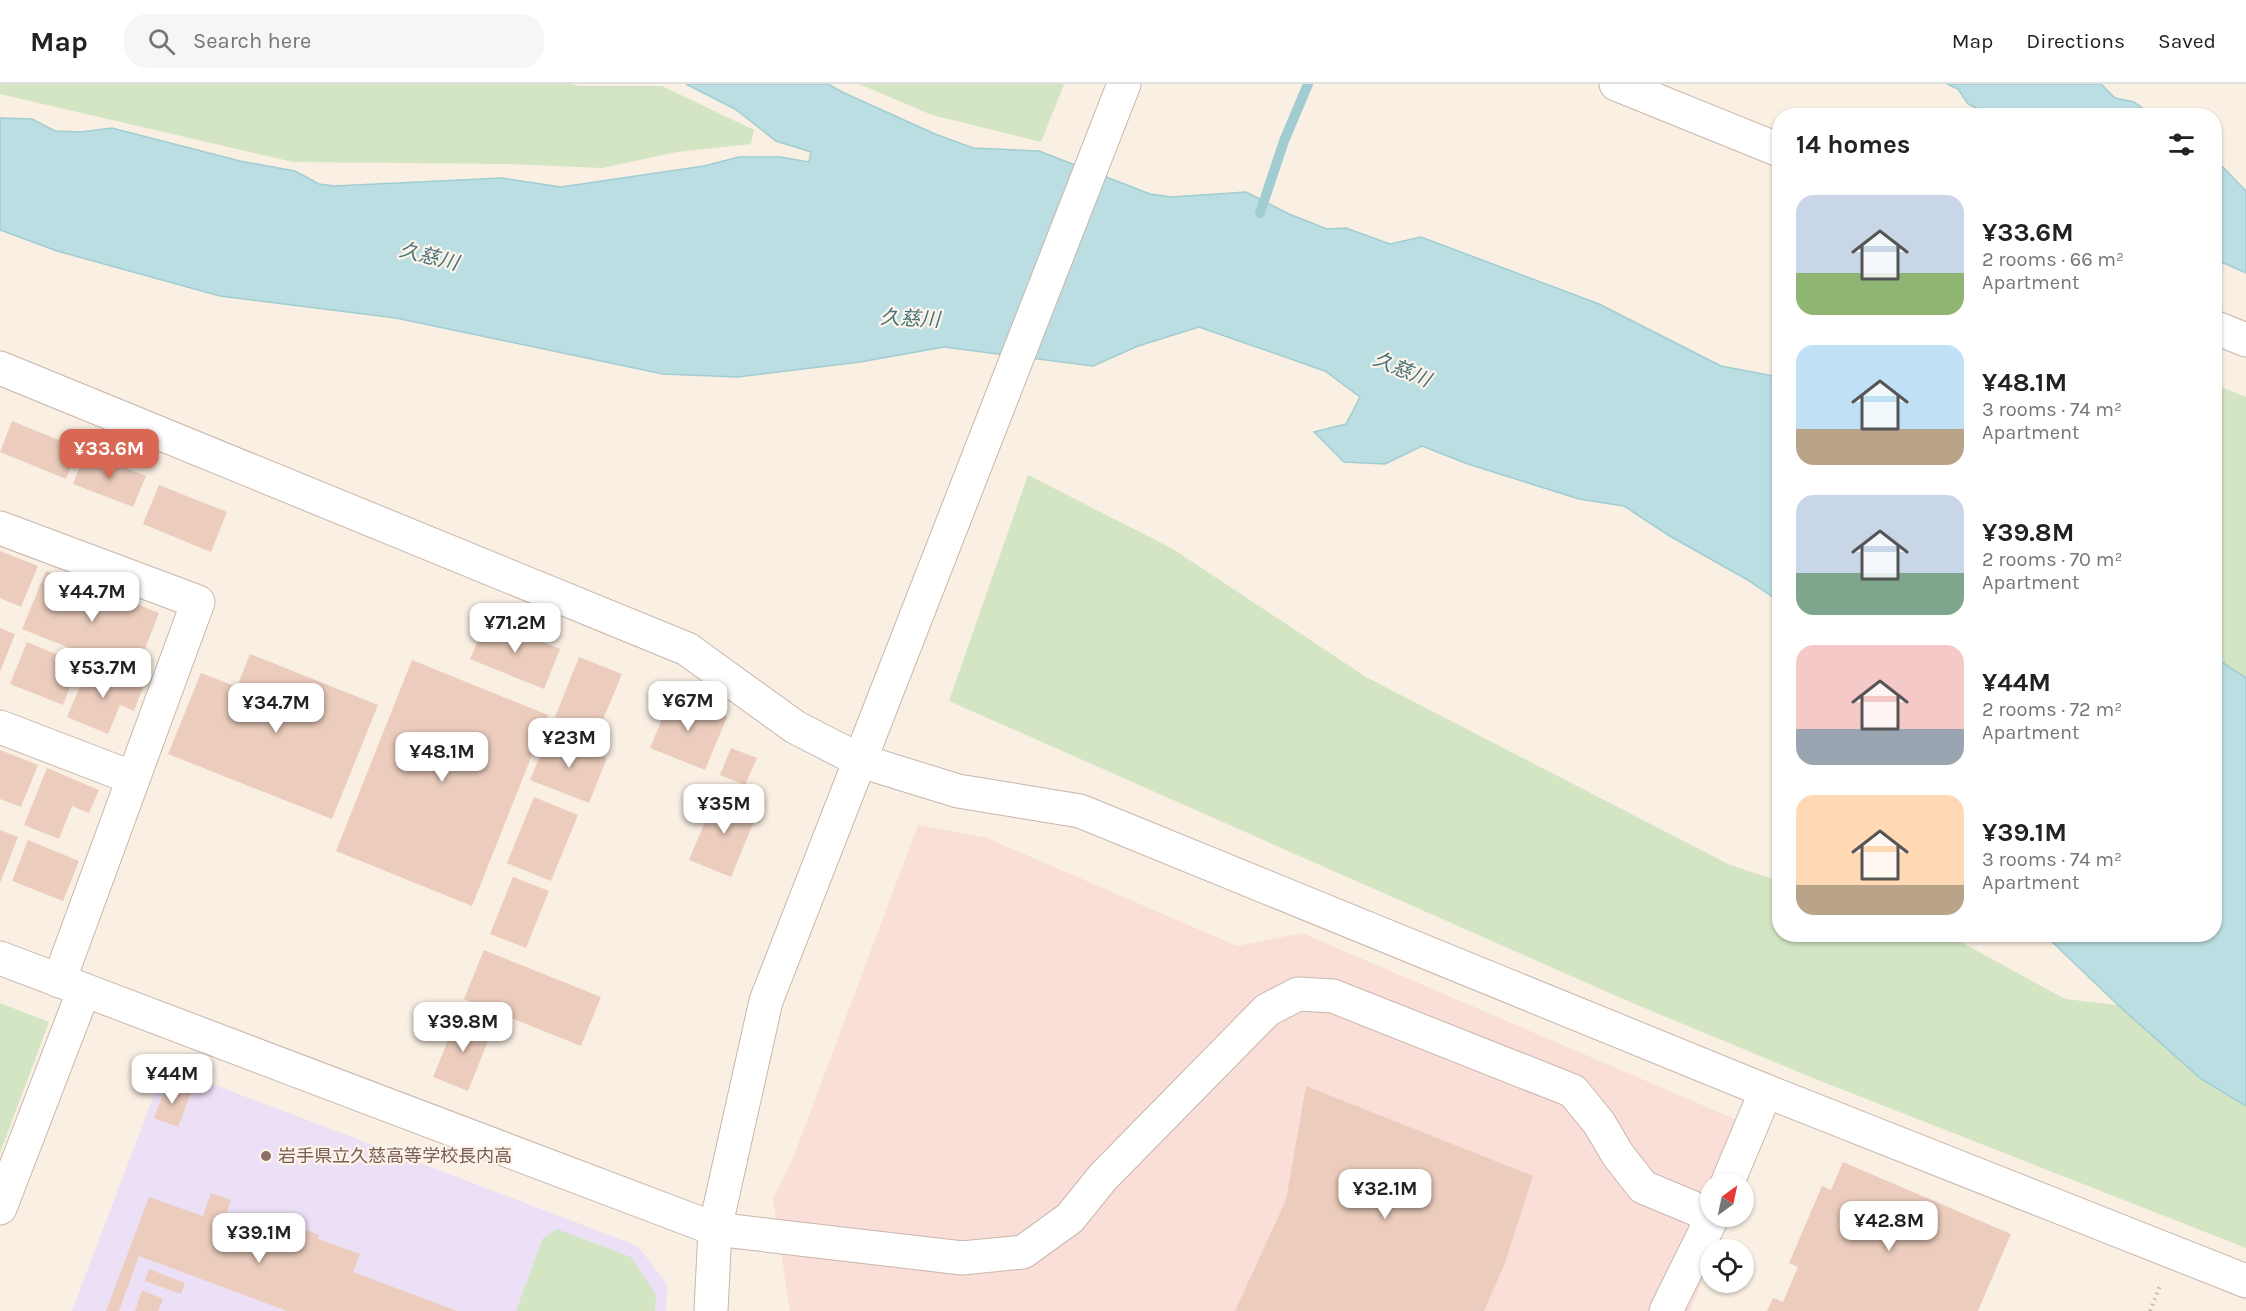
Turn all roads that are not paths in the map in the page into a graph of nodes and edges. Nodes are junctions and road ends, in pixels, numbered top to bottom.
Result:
1 (1124, 84) edge
2 (1616, 84) edge
3 (1772, 147) edge
4 (2222, 330) edge
5 (2246, 340) edge
6 (0, 368) edge
7 (0, 528) edge
8 (0, 727) edge
9 (861, 761) junction
10 (133, 778) junction
11 (0, 958) edge
12 (71, 986) junction
13 (1766, 1091) junction
14 (1732, 1173) edge
15 (0, 1208) edge
16 (1700, 1211) edge
17 (1707, 1227) edge
18 (716, 1229) junction
19 (2246, 1281) edge
20 (711, 1311) edge
21 (1666, 1311) edge

1 - 9 street
2 - 3 street
4 - 5 street
6 - 9 street
7 - 10 street
8 - 10 street
9 - 13 street
9 - 18 street
10 - 12 street
11 - 12 street
12 - 15 street
12 - 18 street
13 - 14 street
13 - 19 street
16 - 18 street
17 - 21 street
18 - 20 street

